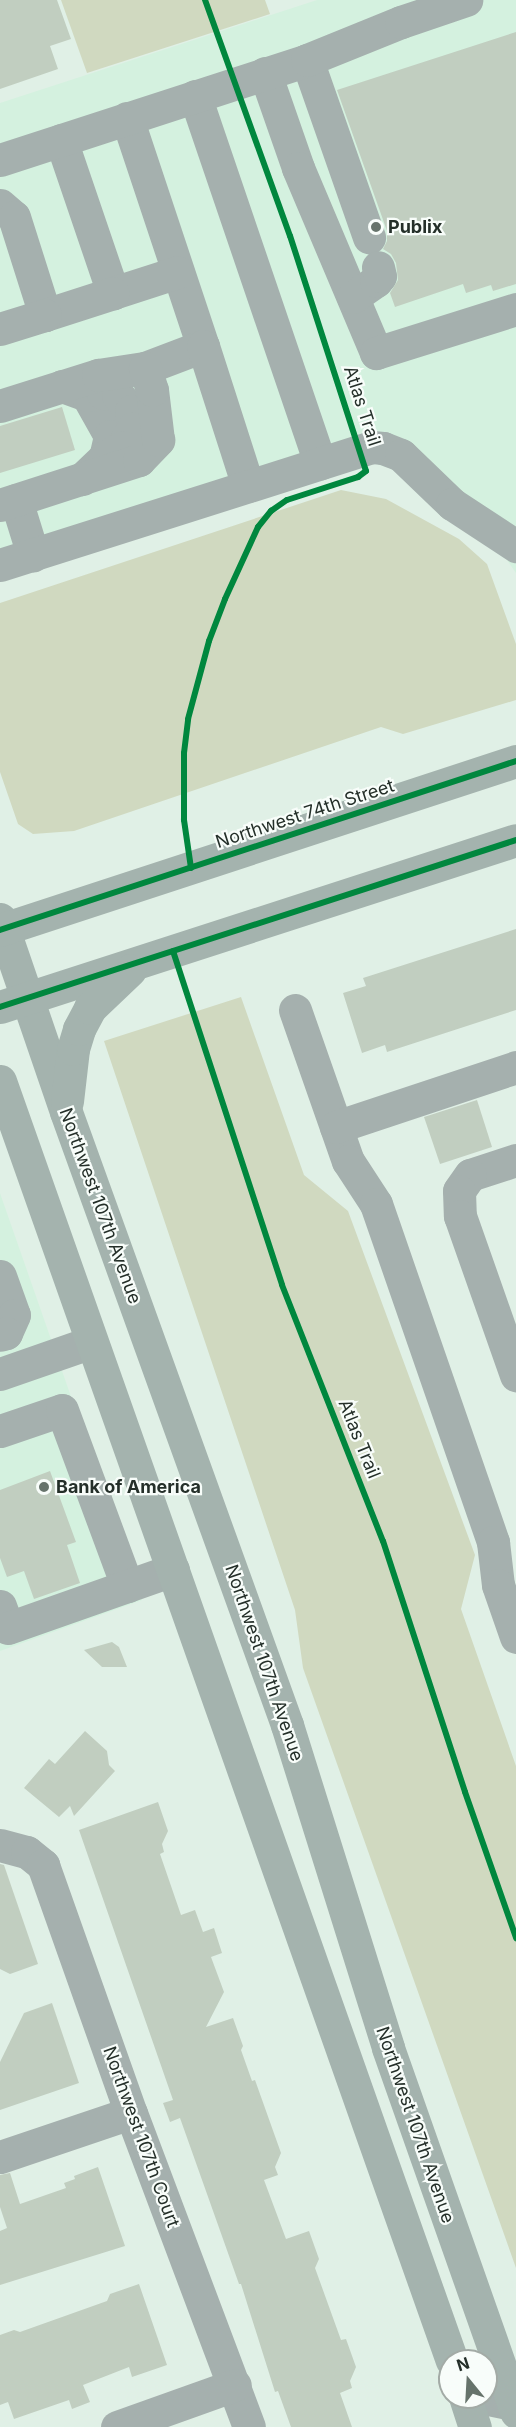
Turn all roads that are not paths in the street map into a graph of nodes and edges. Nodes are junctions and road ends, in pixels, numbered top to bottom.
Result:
1 (466, 0) edge
2 (307, 60) junction
3 (266, 73) junction
4 (195, 96) junction
5 (127, 118) junction
6 (61, 140) junction
7 (0, 160) edge
8 (7, 211) edge
9 (178, 272) junction
10 (113, 293) junction
11 (353, 297) junction
12 (516, 309) edge
13 (45, 315) junction
14 (0, 329) edge
15 (203, 346) junction
16 (145, 368) junction
17 (74, 390) junction
18 (0, 406) edge
19 (320, 463) junction
20 (93, 468) junction
21 (248, 486) junction
22 (8, 502) edge
23 (516, 546) edge
24 (33, 555) junction
25 (0, 565) edge
26 (516, 761) edge
27 (516, 840) edge
28 (1, 926) edge
29 (139, 962) junction
30 (14, 1003) edge
31 (295, 1010) dead end
32 (516, 1067) edge
33 (0, 1081) edge
34 (66, 1112) junction
35 (336, 1127) junction
36 (516, 1160) edge
37 (0, 1276) edge
38 (0, 1335) edge
39 (92, 1342) junction
40 (0, 1374) edge
41 (516, 1375) edge
42 (0, 1431) edge
43 (505, 1538) edge
44 (173, 1570) junction
45 (127, 1586) junction
46 (4, 1617) edge
47 (516, 1637) edge
48 (14, 1848) edge
49 (131, 2113) junction
50 (0, 2157) edge
51 (448, 2349) edge
52 (500, 2361) edge
53 (235, 2385) junction
54 (498, 2403) edge
55 (515, 2408) edge
56 (469, 2409) edge
57 (117, 2427) edge
58 (249, 2427) edge
59 (475, 2427) edge

1 - 2 street
2 - 3 street
2 - 11 street
3 - 4 street
3 - 11 street
4 - 5 street
4 - 19 street
5 - 6 street
5 - 9 street
6 - 7 street
6 - 10 street
8 - 13 street
9 - 10 street
9 - 15 street
10 - 13 street
11 - 12 street
13 - 14 street
15 - 16 street
15 - 21 street
16 - 17 street
16 - 20 street
17 - 18 street
17 - 20 street
19 - 21 street
19 - 23 street
20 - 22 street
21 - 24 street
22 - 24 street
24 - 25 street
26 - 28 main road, Northwest 74th Street
27 - 29 main road
28 - 30 main road, Northwest 107th Avenue
29 - 30 main road
29 - 34 main road
30 - 34 main road, Northwest 107th Avenue
31 - 35 street
32 - 35 street
33 - 39 main road
34 - 52 main road, Northwest 107th Avenue
35 - 43 street
36 - 41 street
37 - 38 street
39 - 40 street
39 - 44 main road
42 - 45 street
43 - 47 street
44 - 45 street
44 - 51 main road
45 - 46 street
48 - 49 street, Northwest 107th Court
49 - 50 street
49 - 53 street, Northwest 107th Court
52 - 55 main road, Northwest 107th Avenue
53 - 57 street
53 - 58 street, Northwest 107th Court
54 - 55 street
56 - 59 main road

